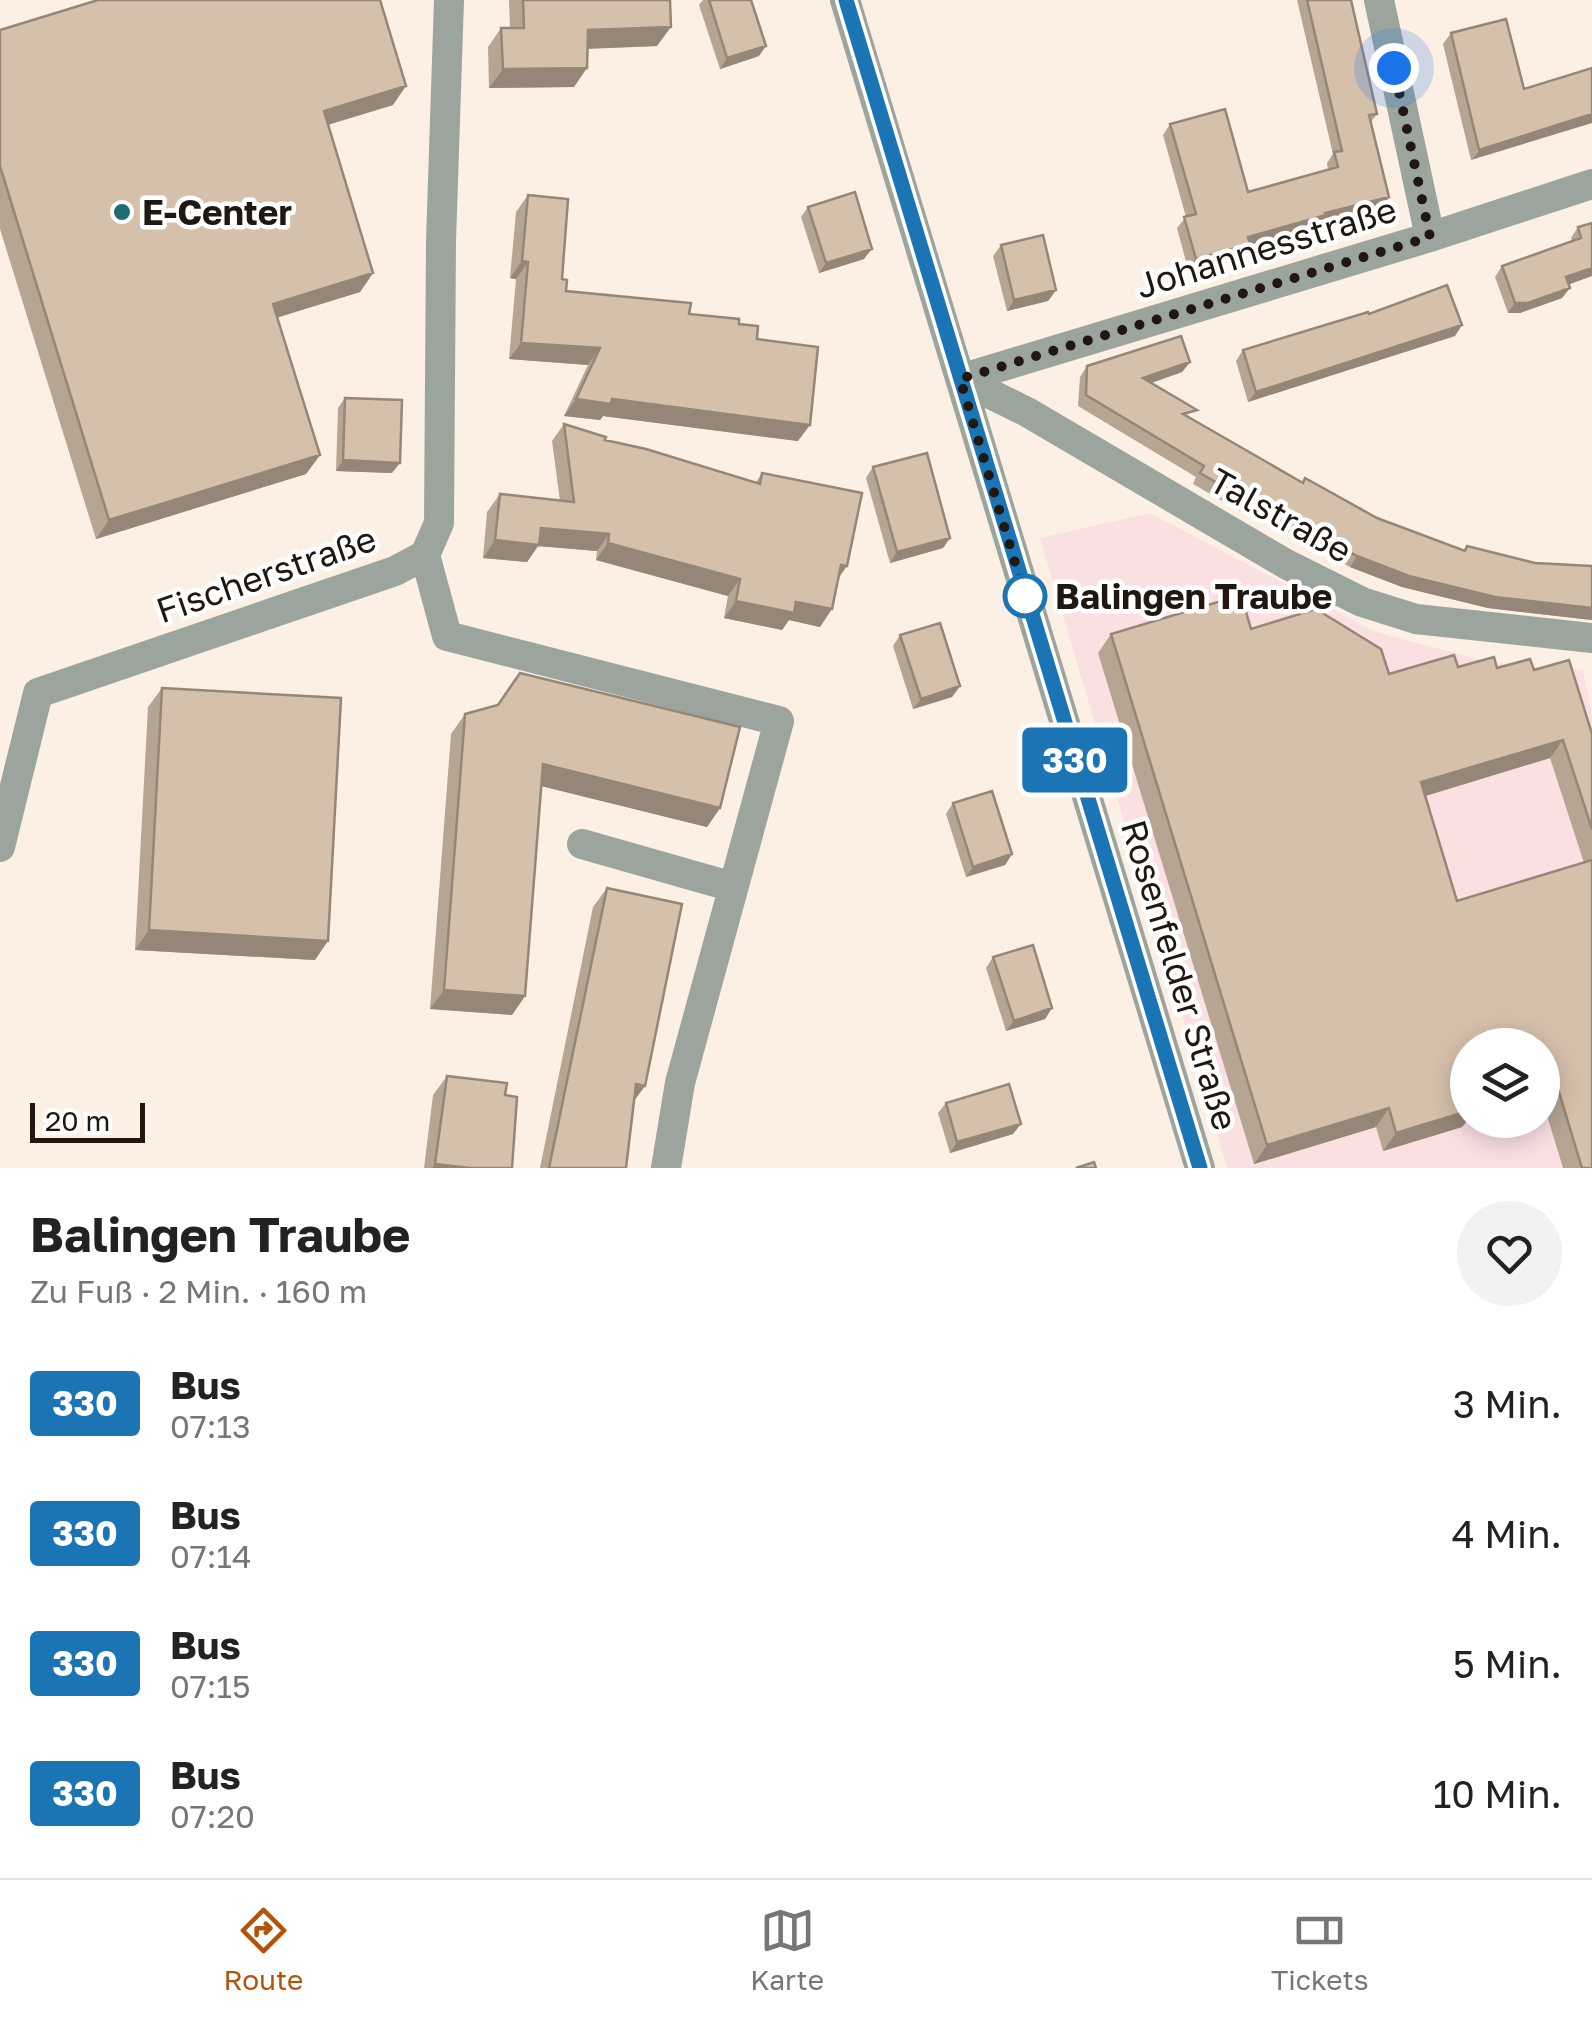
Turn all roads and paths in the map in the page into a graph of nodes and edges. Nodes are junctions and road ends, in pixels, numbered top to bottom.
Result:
1 (449, 0) edge
2 (846, 0) edge
3 (1379, 0) edge
4 (1592, 184) edge
5 (1430, 237) junction
6 (960, 379) junction
7 (425, 554) junction
8 (1592, 638) edge
9 (582, 844) dead end
10 (0, 847) edge
11 (733, 888) junction
12 (666, 1168) edge
13 (1200, 1168) edge

1 - 7 street, Fischerstraße
2 - 6 street, Rosenfelder Straße
3 - 5 street
4 - 5 street, Johannesstraße
5 - 6 street, Johannesstraße
6 - 8 street, Talstraße
6 - 13 street, Rosenfelder Straße
7 - 10 street, Fischerstraße
7 - 11 street
9 - 11 street
11 - 12 street

